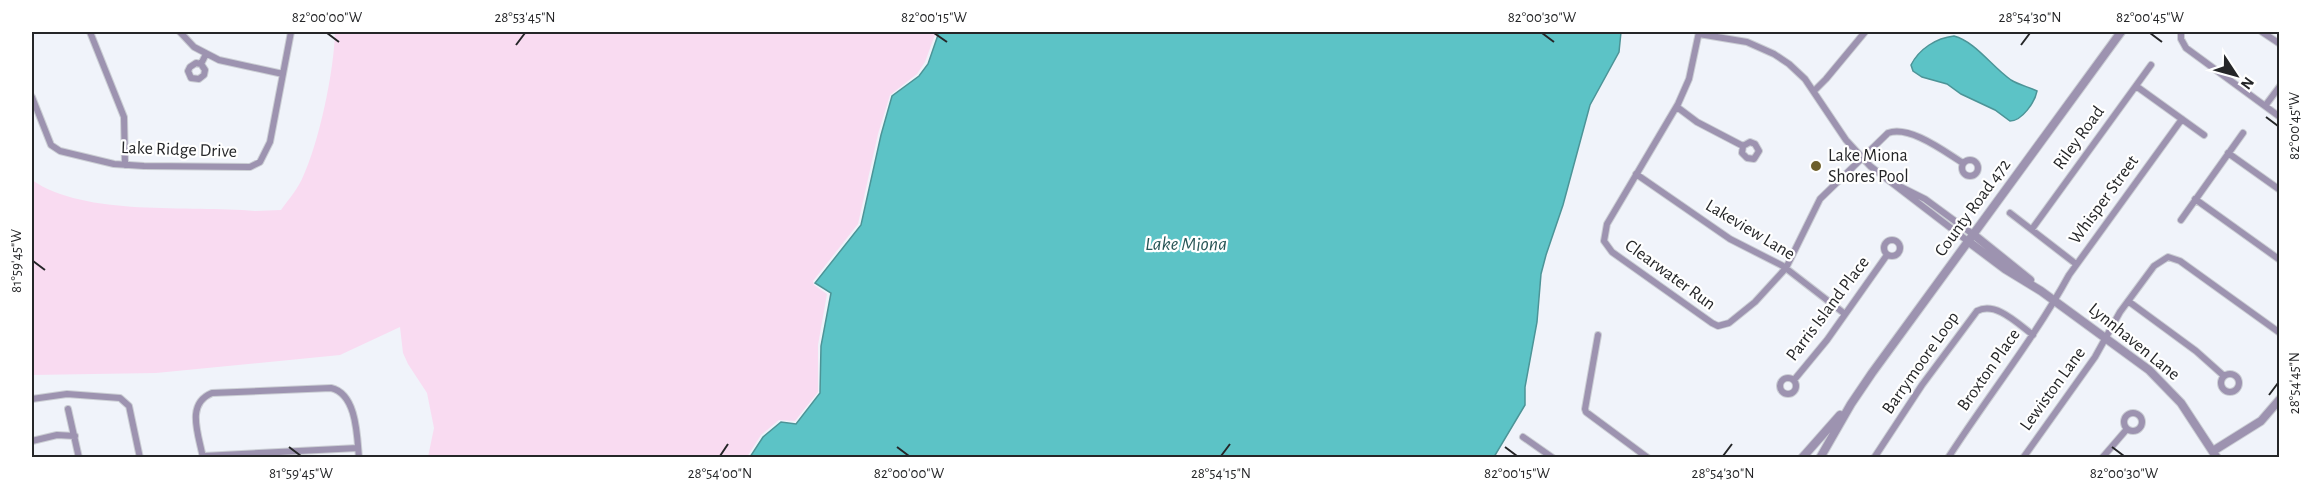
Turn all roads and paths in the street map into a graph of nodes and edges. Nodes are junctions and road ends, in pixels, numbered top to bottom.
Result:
1 (90, 32) edge
2 (180, 32) edge
3 (291, 32) edge
4 (1865, 32) edge
5 (2121, 32) edge
6 (2181, 32) edge
7 (2262, 32) edge
8 (1699, 33) edge
9 (2280, 44) edge
10 (206, 54) junction
11 (201, 64) dead end
12 (2151, 65) dead end
13 (283, 74) junction
14 (2136, 86) junction
15 (2280, 86) edge
16 (1814, 91) junction
17 (32, 97) edge
18 (2265, 106) junction
19 (1677, 107) junction
20 (2280, 117) edge
21 (2182, 119) junction
22 (2243, 133) dead end
23 (2204, 135) dead end
24 (1743, 146) dead end
25 (2228, 153) junction
26 (1862, 158) junction
27 (1963, 163) dead end
28 (125, 165) junction
29 (1636, 174) junction
30 (2280, 190) edge
31 (2195, 199) junction
32 (2010, 213) dead end
33 (2181, 220) dead end
34 (2032, 229) junction
35 (1971, 239) junction
36 (1887, 255) dead end
37 (2280, 260) edge
38 (2076, 264) junction
39 (1786, 268) junction
40 (2055, 300) junction
41 (2128, 301) junction
42 (1845, 314) junction
43 (2280, 333) edge
44 (1598, 335) dead end
45 (2034, 335) junction
46 (2106, 338) junction
47 (2224, 376) dead end
48 (1794, 380) dead end
49 (32, 399) edge
50 (2280, 399) edge
51 (1851, 404) junction
52 (68, 409) dead end
53 (2127, 429) dead end
54 (75, 436) junction
55 (1522, 437) dead end
56 (32, 441) edge
57 (358, 448) junction
58 (2215, 454) edge
59 (203, 457) edge
60 (79, 458) edge
61 (140, 458) edge
62 (359, 458) edge
63 (1553, 458) edge
64 (1648, 458) edge
65 (1802, 458) edge
66 (1820, 458) edge
67 (1875, 458) edge
68 (1948, 458) edge
69 (2023, 458) edge
70 (2102, 458) edge

1 - 28 street
2 - 10 street
3 - 13 street, Lake Ridge Drive
4 - 16 street
5 - 35 street, County Road 472
6 - 18 street
7 - 9 street
8 - 16 street
8 - 19 street, Clearwater Run
10 - 11 street
10 - 13 street
12 - 14 street, Riley Road
13 - 28 street, Lake Ridge Drive
14 - 21 street
14 - 34 street, Riley Road
15 - 18 street
16 - 26 street
17 - 28 street, Lake Ridge Drive
18 - 20 street
19 - 24 street
19 - 29 street, Clearwater Run
21 - 23 street
21 - 38 street, Whisper Street
22 - 25 street
25 - 30 street
25 - 31 street
26 - 27 street, Clearwater Run
26 - 35 street
26 - 39 street, Clearwater Run
29 - 39 street, Lakeview Lane
29 - 39 street, Clearwater Run
31 - 33 street
31 - 37 street
32 - 34 street
34 - 38 street
35 - 40 street, Lynnhaven Lane
35 - 51 street, County Road 472
36 - 42 street, Parris Island Place
38 - 40 street, Whisper Street
39 - 42 street, Lakeview Lane
40 - 45 street, Broxton Place
40 - 46 street, Lynnhaven Lane
41 - 43 street, Lewiston Lane
41 - 46 street, Lewiston Lane
41 - 47 street
42 - 48 street, Parris Island Place
44 - 64 street
45 - 67 street, Barrymoore Loop
45 - 68 street, Broxton Place
46 - 58 street, Lynnhaven Lane
46 - 69 street, Lewiston Lane
49 - 61 street
50 - 58 street
51 - 65 street
51 - 66 street
52 - 54 street
53 - 70 street
54 - 56 street
54 - 60 street
55 - 63 street
57 - 59 street
57 - 59 street
57 - 62 street

